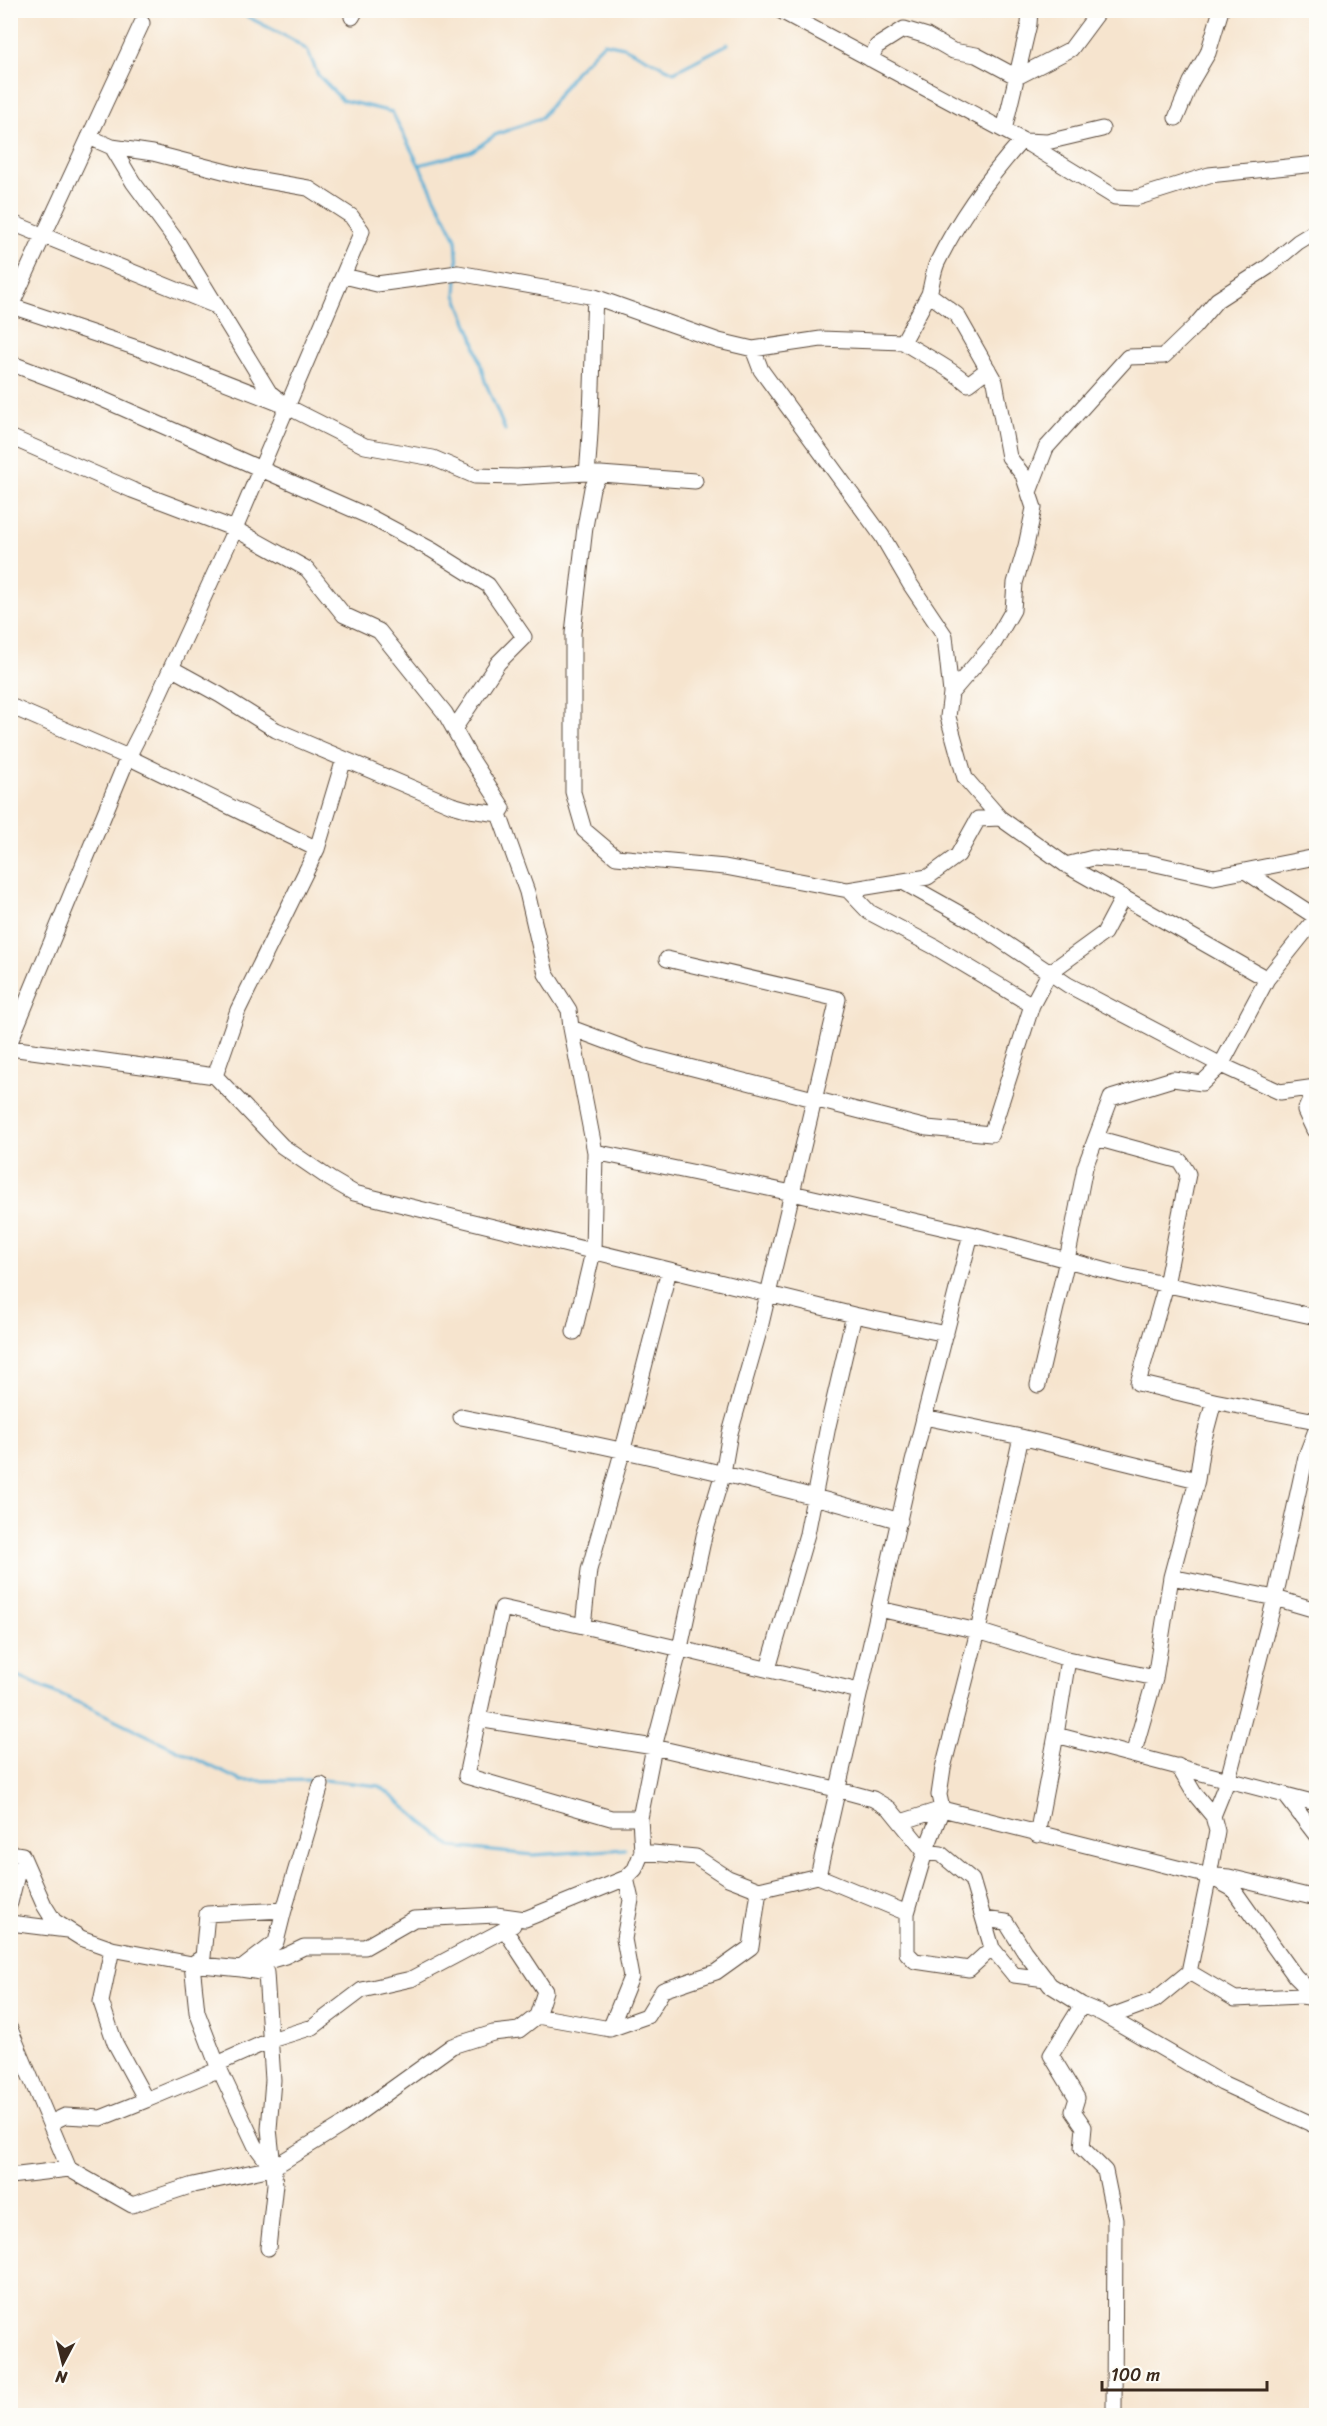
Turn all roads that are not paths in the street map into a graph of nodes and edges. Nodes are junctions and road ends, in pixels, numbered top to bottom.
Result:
1 (779, 10) edge
2 (1030, 10) edge
3 (1100, 10) edge
4 (1221, 10) edge
5 (142, 23) dead end
6 (870, 59) junction
7 (1017, 77) junction
8 (1176, 118) dead end
9 (1102, 129) dead end
10 (1004, 130) junction
11 (89, 137) junction
12 (1022, 140) junction
13 (112, 147) junction
14 (1317, 164) edge
15 (10, 222) edge
16 (1317, 231) edge
17 (44, 236) junction
18 (344, 276) junction
19 (929, 294) junction
20 (595, 297) junction
21 (216, 306) junction
22 (11, 307) edge
23 (903, 342) junction
24 (753, 349) junction
25 (10, 363) edge
26 (988, 369) junction
27 (286, 406) junction
28 (10, 437) edge
29 (260, 469) junction
30 (593, 474) junction
31 (695, 481) dead end
32 (1029, 492) junction
33 (235, 529) junction
34 (171, 668) junction
35 (951, 693) junction
36 (10, 706) edge
37 (454, 729) junction
38 (128, 757) junction
39 (344, 759) junction
40 (499, 814) junction
41 (1000, 818) junction
42 (317, 849) junction
43 (1317, 857) edge
44 (1066, 865) junction
45 (1245, 871) junction
46 (903, 882) junction
47 (848, 890) junction
48 (1123, 897) junction
49 (1317, 918) edge
50 (667, 959) dead end
51 (1049, 973) junction
52 (1267, 979) junction
53 (1032, 1005) junction
54 (571, 1028) junction
55 (10, 1041) edge
56 (10, 1048) edge
57 (1221, 1065) junction
58 (215, 1076) junction
59 (1316, 1088) edge
60 (814, 1099) junction
61 (1317, 1131) edge
62 (1096, 1138) junction
63 (595, 1152) junction
64 (792, 1193) junction
65 (971, 1234) junction
66 (593, 1252) junction
67 (1067, 1260) junction
68 (669, 1270) junction
69 (1166, 1285) junction
70 (767, 1294) junction
71 (854, 1315) junction
72 (1317, 1317) edge
73 (574, 1332) dead end
74 (946, 1335) junction
75 (1038, 1385) dead end
76 (1214, 1401) junction
77 (461, 1417) dead end
78 (924, 1417) junction
79 (1317, 1421) edge
80 (1317, 1430) edge
81 (1021, 1437) junction
82 (623, 1449) junction
83 (723, 1473) junction
84 (1197, 1480) junction
85 (814, 1496) junction
86 (900, 1521) junction
87 (1172, 1577) junction
88 (1275, 1598) junction
89 (879, 1609) junction
90 (1317, 1610) edge
91 (583, 1626) junction
92 (978, 1631) junction
93 (680, 1648) junction
94 (1068, 1659) junction
95 (768, 1669) junction
96 (1155, 1678) junction
97 (859, 1690) junction
98 (477, 1719) junction
99 (1056, 1735) junction
100 (654, 1747) junction
101 (1133, 1755) junction
102 (1178, 1766) junction
103 (1228, 1779) junction
104 (321, 1785) dead end
105 (836, 1789) junction
106 (1286, 1796) junction
107 (1317, 1803) edge
108 (942, 1809) junction
109 (1213, 1816) junction
110 (640, 1818) junction
111 (901, 1822) junction
112 (1037, 1835) junction
113 (1317, 1835) edge
114 (642, 1851) junction
115 (925, 1852) junction
116 (16, 1854) edge
117 (818, 1876) junction
118 (1209, 1876) junction
119 (626, 1878) junction
120 (759, 1890) junction
121 (1317, 1898) edge
122 (10, 1904) edge
123 (284, 1910) junction
124 (907, 1913) junction
125 (525, 1919) junction
126 (984, 1919) junction
127 (10, 1923) edge
128 (69, 1930) junction
129 (505, 1930) junction
130 (992, 1948) junction
131 (112, 1949) junction
132 (192, 1964) junction
133 (241, 1969) junction
134 (1190, 1972) junction
135 (1046, 1980) junction
136 (1316, 1998) edge
137 (1082, 2005) junction
138 (537, 2016) junction
139 (1109, 2018) junction
140 (10, 2029) edge
141 (610, 2029) junction
142 (271, 2040) junction
143 (218, 2067) junction
144 (146, 2100) junction
145 (50, 2123) junction
146 (1317, 2126) edge
147 (272, 2168) junction
148 (69, 2169) junction
149 (10, 2176) edge
150 (268, 2248) dead end
151 (1116, 2415) edge

1 - 6 street
2 - 7 street
3 - 7 street
4 - 8 street
5 - 11 street
6 - 7 street
6 - 10 street
7 - 10 street
9 - 12 street
10 - 12 street
11 - 13 street
11 - 17 street
12 - 14 street
12 - 19 street
13 - 18 street
13 - 21 street
15 - 17 street
16 - 32 street
17 - 21 street
17 - 22 street
18 - 20 street
18 - 27 street
19 - 23 street
19 - 26 street
20 - 24 street
20 - 30 street
21 - 27 street
22 - 27 street
23 - 24 street
23 - 26 street
24 - 35 street
25 - 29 street
26 - 32 street
27 - 29 street
27 - 30 street
28 - 33 street
29 - 33 street
29 - 37 street
30 - 31 street
30 - 47 street
32 - 35 street
33 - 34 street
33 - 37 street
34 - 38 street
34 - 39 street
35 - 41 street
36 - 38 street
37 - 40 street
38 - 42 street
38 - 55 street
39 - 40 street
39 - 42 street
40 - 54 street
41 - 44 street
41 - 46 street
42 - 58 street
43 - 45 street
44 - 45 street
44 - 48 street
45 - 49 street
46 - 47 street
46 - 51 street
47 - 53 street
48 - 51 street
48 - 52 street
49 - 52 street
50 - 60 street
51 - 53 street
51 - 57 street
52 - 57 street
53 - 60 street
54 - 60 street
54 - 63 street
56 - 58 street
57 - 59 street
57 - 62 street
58 - 66 street
59 - 61 street
60 - 64 street
62 - 67 street
62 - 69 street
63 - 64 street
63 - 66 street
64 - 65 street
64 - 70 street
65 - 67 street
65 - 74 street
66 - 68 street
66 - 73 street
67 - 69 street
67 - 75 street
68 - 70 street
68 - 82 street
69 - 72 street
69 - 76 street
70 - 71 street
70 - 83 street
71 - 74 street
71 - 85 street
74 - 78 street
76 - 79 street
76 - 84 street
77 - 82 street
78 - 81 street
78 - 86 street
80 - 88 street
81 - 84 street
81 - 92 street
82 - 83 street
82 - 91 street
83 - 85 street
83 - 93 street
84 - 87 street
85 - 86 street
85 - 95 street
86 - 89 street
87 - 88 street
87 - 96 street
88 - 90 street
88 - 103 street
89 - 92 street
89 - 97 street
91 - 93 street
91 - 98 street
92 - 94 street
92 - 108 street
93 - 95 street
93 - 100 street
94 - 96 street
94 - 99 street
95 - 97 street
96 - 101 street
97 - 105 street
98 - 100 street
98 - 110 street
99 - 101 street
99 - 112 street
100 - 105 street
100 - 110 street
101 - 102 street
102 - 103 street
102 - 109 street
103 - 106 street
103 - 109 street
104 - 123 street
105 - 111 street
105 - 117 street
106 - 107 street
106 - 113 street
108 - 111 street
108 - 112 street
108 - 115 street
109 - 118 street
110 - 114 street
111 - 115 street
112 - 118 street
114 - 119 street
114 - 120 street
115 - 124 street
115 - 126 street
116 - 122 street
116 - 128 street
117 - 120 street
117 - 124 street
118 - 121 street
118 - 134 street
118 - 136 street
119 - 125 street
119 - 141 street
120 - 141 street
123 - 132 street
123 - 133 street
124 - 130 street
125 - 129 street
125 - 133 street
126 - 130 street
126 - 135 street
127 - 128 street
128 - 131 street
129 - 138 street
129 - 142 street
130 - 135 street
131 - 132 street
131 - 144 street
132 - 133 street
132 - 143 street
133 - 142 street
134 - 136 street
134 - 139 street
135 - 137 street
137 - 139 street
137 - 151 street
138 - 141 street
138 - 147 street
139 - 146 street
140 - 145 street
142 - 143 street
142 - 147 street
143 - 144 street
143 - 147 street
144 - 145 street
145 - 148 street
147 - 148 street
147 - 150 street
148 - 149 street

